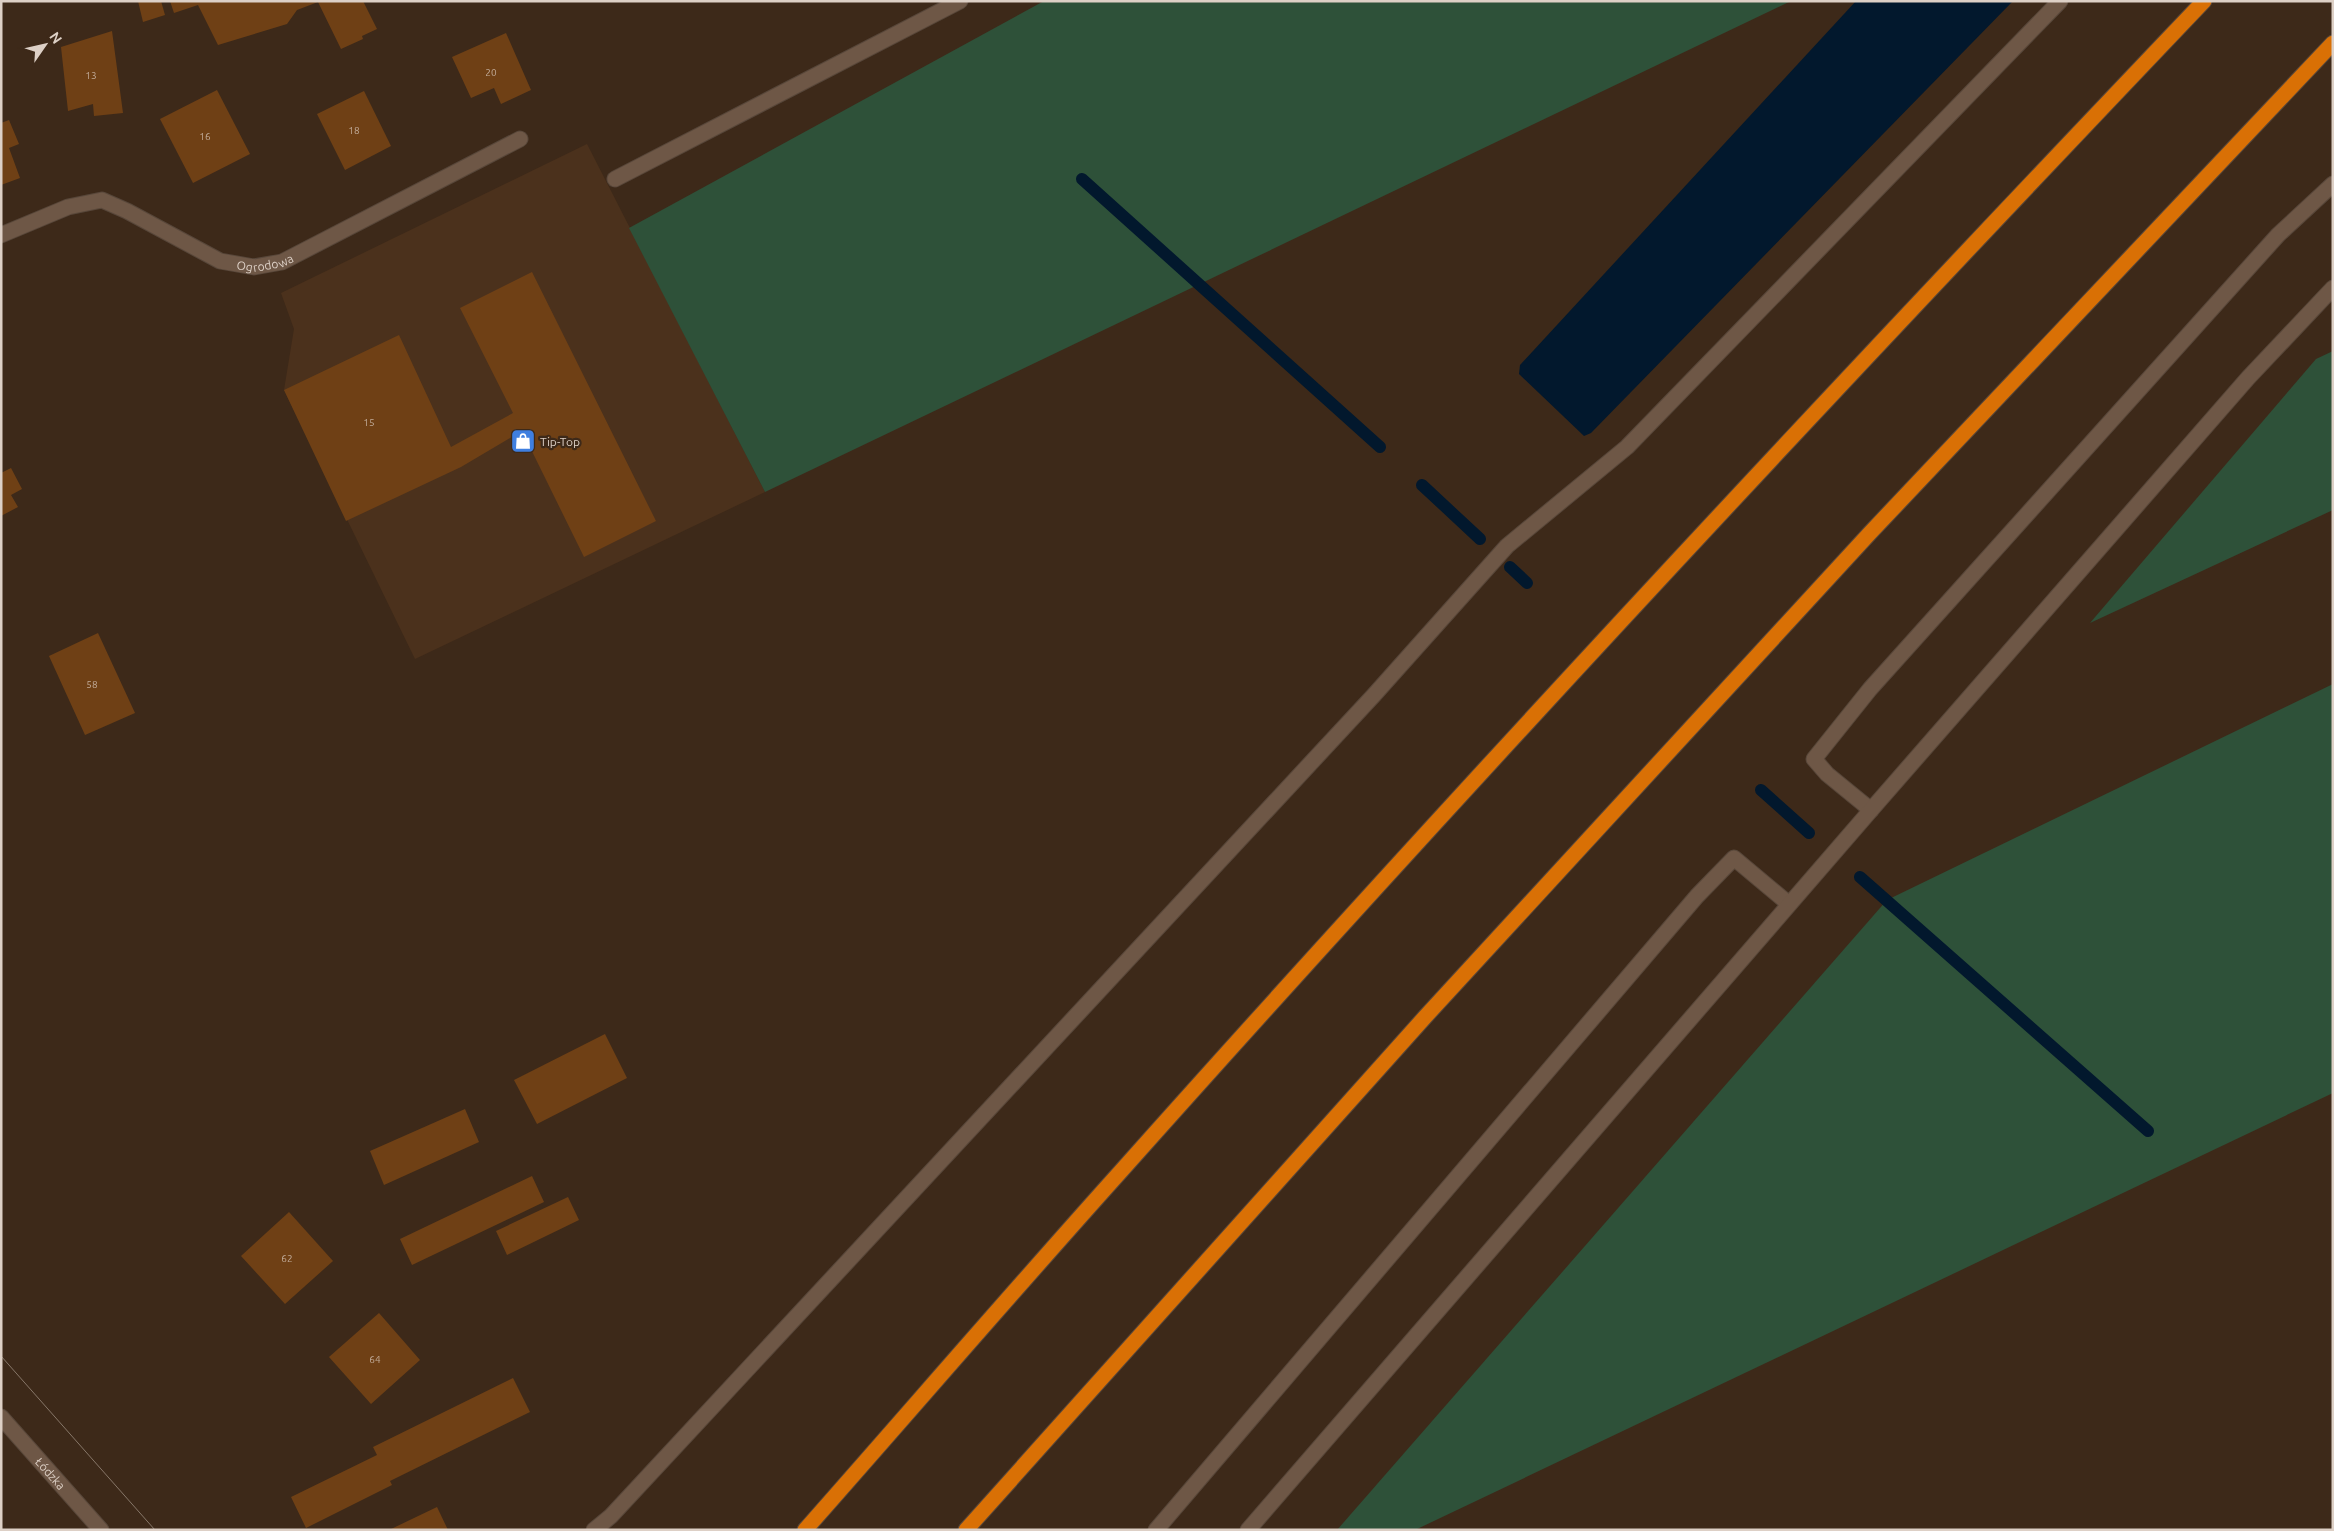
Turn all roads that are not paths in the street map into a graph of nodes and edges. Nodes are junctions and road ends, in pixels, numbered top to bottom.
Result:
1 (960, 1) edge
2 (2060, 1) edge
3 (2204, 1) edge
4 (2333, 43) edge
5 (520, 139) dead end
6 (615, 179) dead end
7 (2333, 184) edge
8 (1, 235) edge
9 (2333, 288) edge
10 (1871, 810) junction
11 (1789, 904) junction
12 (1, 1417) edge
13 (102, 1530) edge
14 (594, 1530) edge
15 (805, 1530) edge
16 (966, 1530) edge
17 (1156, 1530) edge
18 (1248, 1530) edge

1 - 6 street
2 - 14 street
3 - 15 highway
4 - 16 highway
5 - 8 street, Ogrodowa
7 - 10 street
9 - 10 street
10 - 11 street
11 - 17 street
11 - 18 street
12 - 13 street, Łódzka

